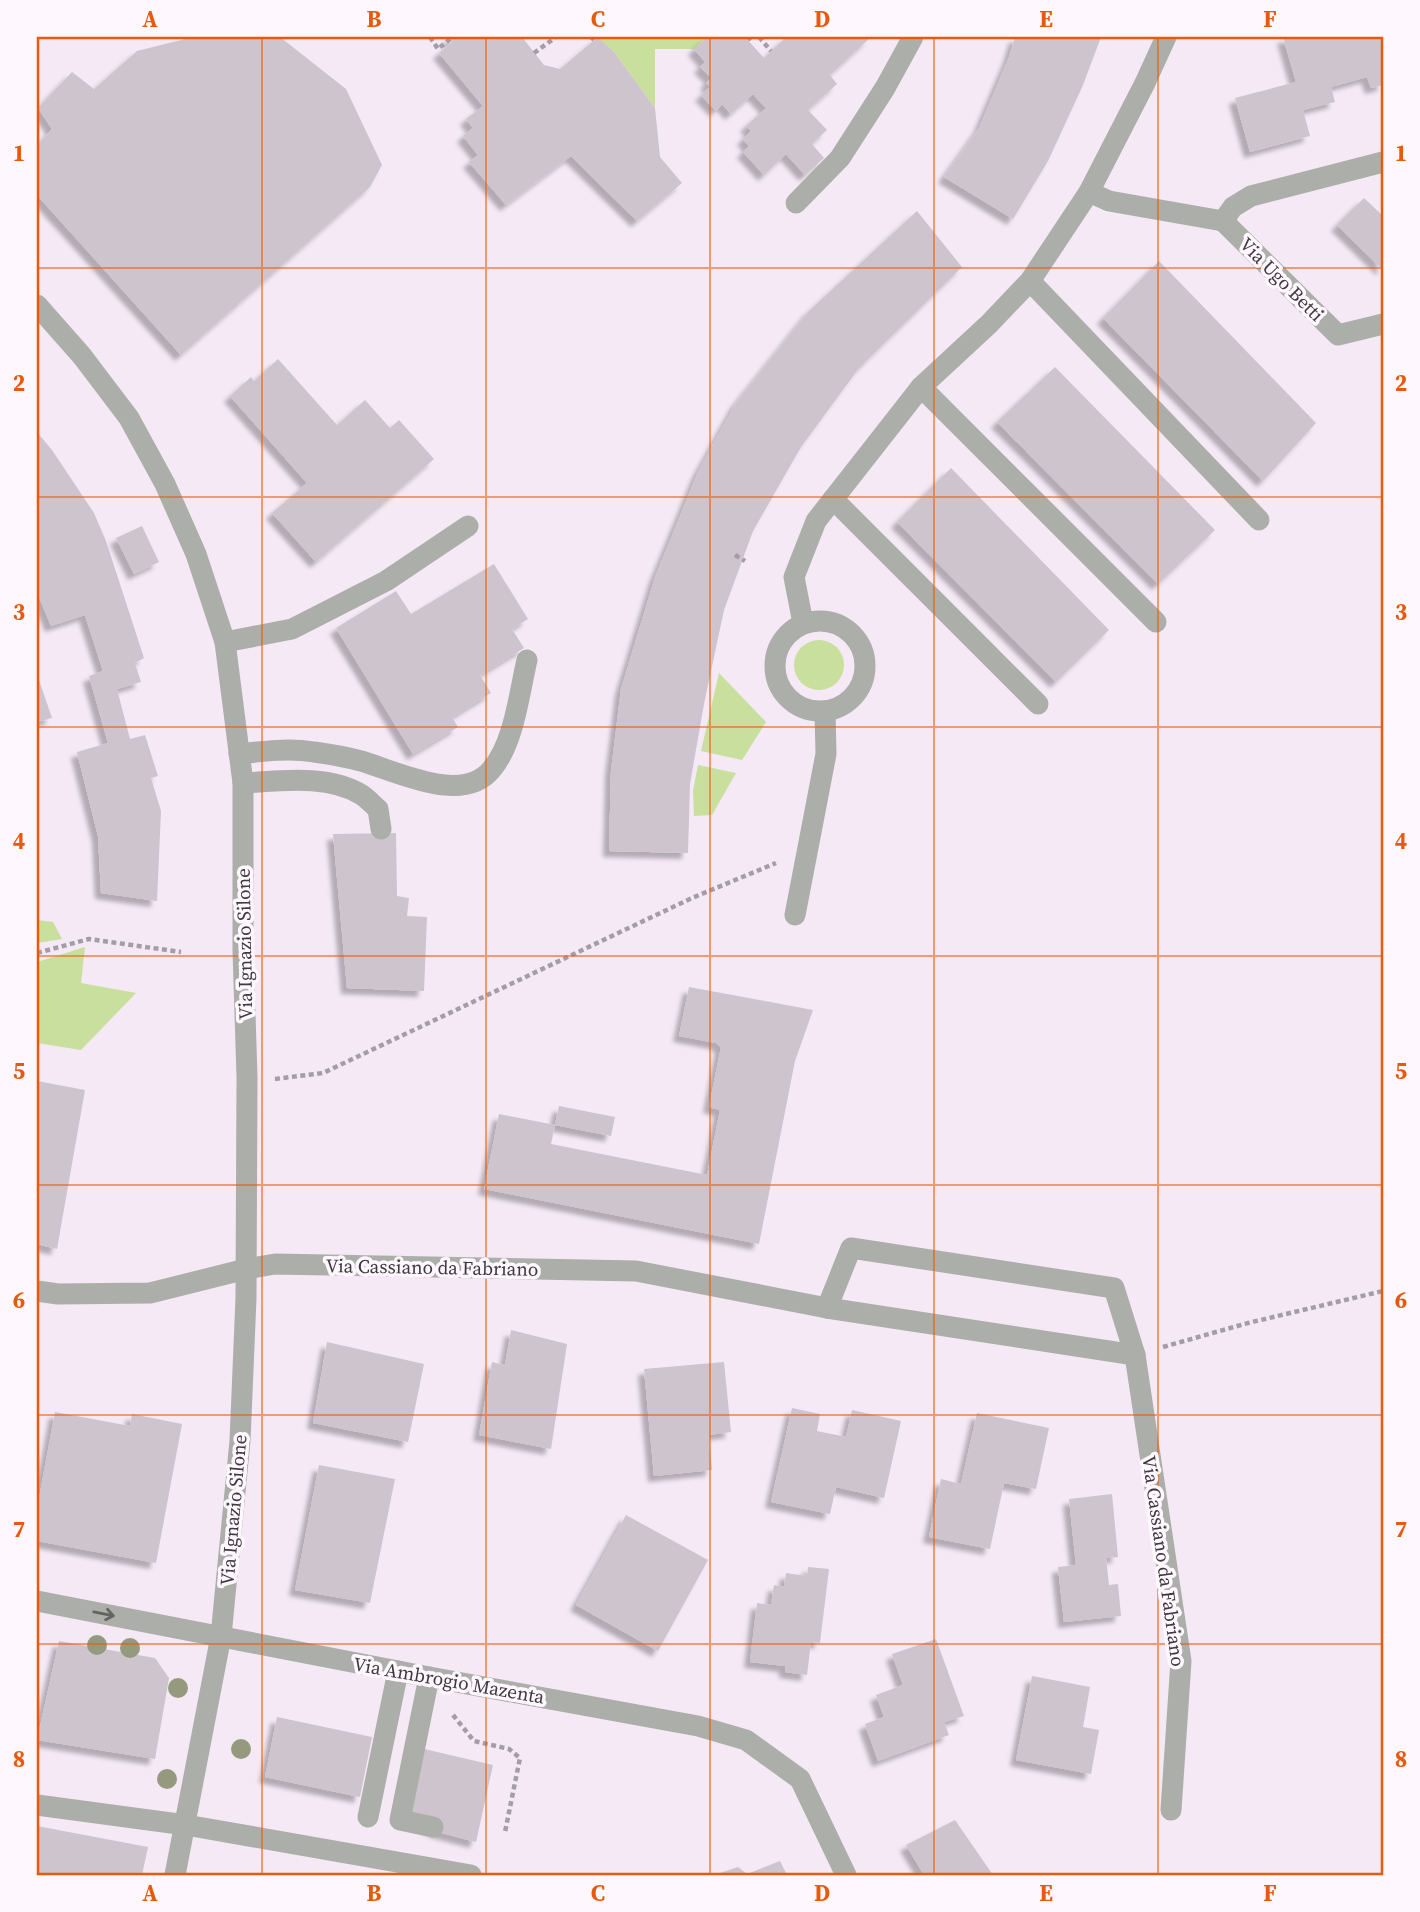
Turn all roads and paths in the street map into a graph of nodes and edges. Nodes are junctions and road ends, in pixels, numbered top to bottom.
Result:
1 (430, 37) edge
2 (556, 37) edge
3 (759, 37) edge
4 (913, 37) edge
5 (1166, 37) edge
6 (450, 39) dead end
7 (771, 51) dead end
8 (534, 53) dead end
9 (1383, 162) edge
10 (1089, 192) junction
11 (796, 203) dead end
12 (1223, 221) junction
13 (1030, 281) junction
14 (37, 305) edge
15 (1383, 324) edge
16 (921, 387) junction
17 (832, 499) junction
18 (1259, 520) dead end
19 (468, 526) dead end
20 (735, 555) dead end
21 (745, 561) dead end
22 (1156, 622) dead end
23 (803, 623) junction
24 (225, 642) junction
25 (527, 660) dead end
26 (1038, 704) dead end
27 (825, 712) junction
28 (239, 754) junction
29 (243, 783) junction
30 (381, 830) dead end
31 (809, 848) junction
32 (795, 915) dead end
33 (181, 952) dead end
34 (37, 953) edge
35 (247, 1077) junction
36 (246, 1269) junction
37 (37, 1291) edge
38 (1383, 1291) edge
39 (827, 1308) junction
40 (1135, 1355) junction
41 (37, 1601) edge
42 (221, 1636) junction
43 (398, 1671) junction
44 (429, 1677) junction
45 (452, 1704) dead end
46 (37, 1805) edge
47 (1171, 1810) dead end
48 (368, 1817) dead end
49 (186, 1825) junction
50 (433, 1827) dead end
51 (506, 1832) dead end
52 (175, 1875) edge
53 (471, 1875) edge
54 (846, 1875) edge

1 - 6 path
2 - 8 path
3 - 7 path
4 - 11 street
5 - 10 street
9 - 12 street, Via Ugo Betti
10 - 12 street, Via Ugo Betti
10 - 13 street
12 - 15 street, Via Ugo Betti
13 - 16 street
13 - 18 street
14 - 24 street, Via Ignazio Silone
16 - 17 street
16 - 22 street
17 - 23 street
17 - 26 street
19 - 24 street
20 - 21 path
23 - 27 street
23 - 27 street
24 - 28 street, Via Ignazio Silone
25 - 28 street
27 - 31 street
28 - 29 street, Via Ignazio Silone
29 - 30 street
29 - 35 street, Via Ignazio Silone
31 - 32 street
31 - 35 path
33 - 34 path
35 - 36 street, Via Ignazio Silone
36 - 37 street, Via Cassiano da Fabriano
36 - 39 street, Via Cassiano da Fabriano
36 - 42 street, Via Ignazio Silone
38 - 40 path
39 - 40 street, Via Cassiano da Fabriano
39 - 40 street, Via Cassiano da Fabriano
40 - 47 street, Via Cassiano da Fabriano
41 -> 42 street, Via Ambrogio Mazenta
42 - 43 street, Via Ambrogio Mazenta
42 - 49 street
43 - 44 street, Via Ambrogio Mazenta
43 - 48 street
44 - 50 street
44 - 54 street, Via Ambrogio Mazenta
45 - 51 path
46 - 49 street
49 - 52 street
49 - 53 street

